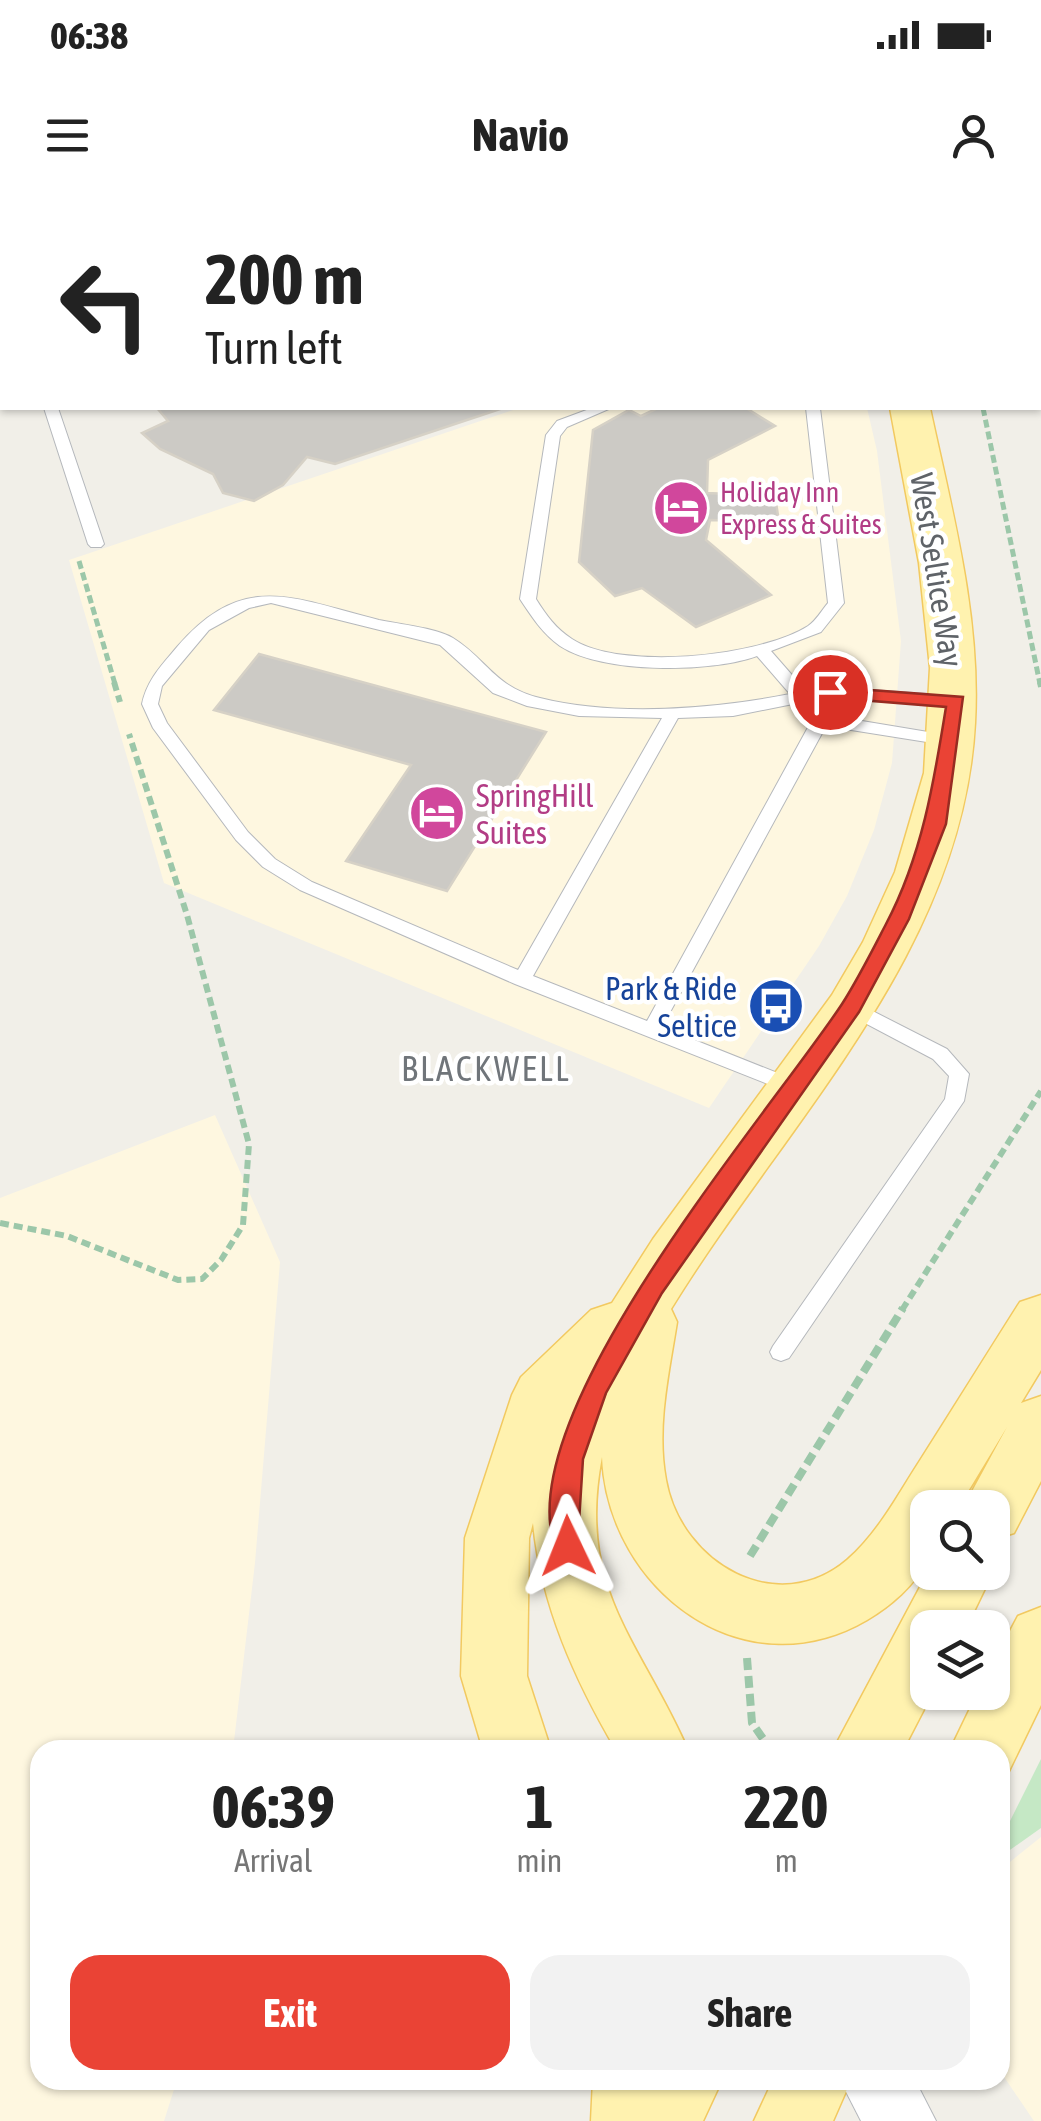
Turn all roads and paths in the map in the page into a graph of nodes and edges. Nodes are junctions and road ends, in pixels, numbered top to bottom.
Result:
1 (51, 410) edge
2 (599, 410) edge
3 (812, 410) edge
4 (910, 410) edge
5 (983, 410) edge
6 (96, 544) dead end
7 (79, 561) dead end
8 (760, 649) junction
9 (1041, 687) edge
10 (802, 697) junction
11 (121, 706) dead end
12 (673, 713) junction
13 (821, 720) junction
14 (954, 721) junction
15 (126, 724) dead end
16 (522, 979) junction
17 (851, 1007) junction
18 (651, 1031) junction
19 (794, 1088) junction
20 (1041, 1091) edge
21 (0, 1223) edge
22 (653, 1286) junction
23 (1041, 1320) edge
24 (781, 1352) dead end
25 (1041, 1422) edge
26 (1004, 1490) edge
27 (750, 1560) dead end
28 (1041, 1637) edge
29 (748, 1660) dead end
30 (910, 1670) edge
31 (515, 1740) edge
32 (648, 1740) edge
33 (764, 1740) edge
34 (872, 1740) edge
35 (989, 1740) edge
36 (630, 2090) edge
37 (679, 2090) edge
38 (809, 2090) edge
39 (881, 2090) edge
40 (629, 2121) edge
41 (660, 2121) edge
42 (792, 2121) edge
43 (902, 2121) edge

1 - 6 lane
2 - 8 lane
3 - 8 lane
4 - 14 main road, West Seltice Way
5 - 9 path
7 - 11 path
8 - 10 lane
10 - 12 lane
10 - 13 lane
10 - 14 lane
12 - 16 lane
12 - 16 lane
13 - 14 lane
13 - 18 lane
14 - 17 main road, West Seltice Way
15 - 21 path
16 - 18 lane
17 - 19 main road, West Seltice Way
17 - 24 lane
18 - 19 lane
19 - 22 main road, West Seltice Way
20 - 27 path
22 - 23 main road
22 - 31 main road
22 - 32 main road, West Seltice Way
25 - 26 main road
28 - 35 main road
29 - 33 path
30 - 34 main road
36 - 40 main road
37 - 41 main road
38 - 42 main road
39 - 43 street

